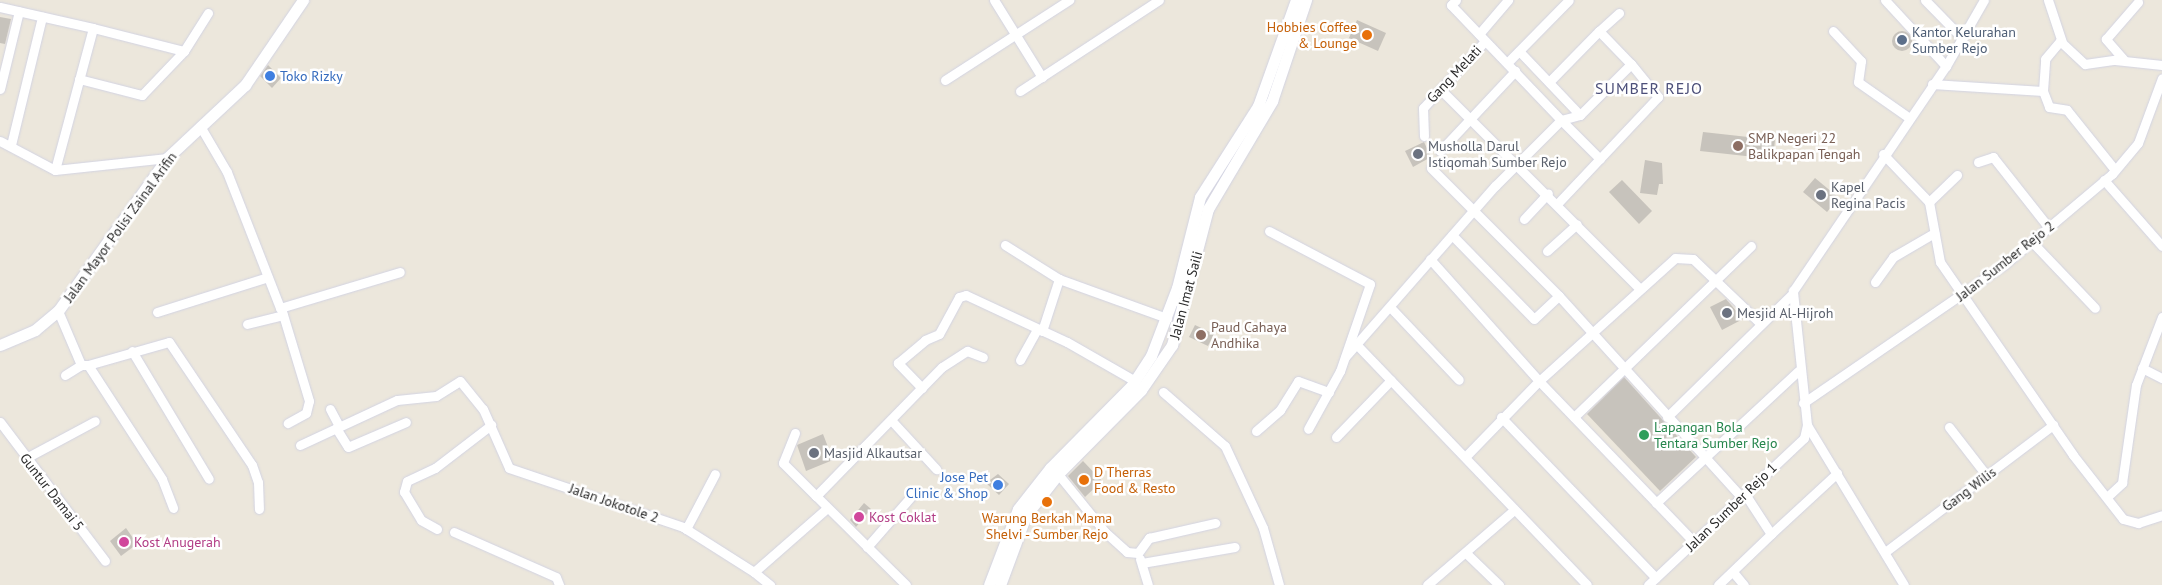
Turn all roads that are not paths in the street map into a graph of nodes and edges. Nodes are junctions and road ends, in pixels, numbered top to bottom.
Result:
1 (303, 0) edge
2 (994, 0) edge
3 (1069, 0) edge
4 (1159, 0) edge
5 (1296, 0) edge
6 (1306, 0) edge
7 (1508, 0) edge
8 (1569, 0) edge
9 (1885, 0) edge
10 (1925, 0) edge
11 (1984, 0) edge
12 (2048, 0) edge
13 (1451, 2) edge
14 (2138, 2) dead end
15 (1146, 3) edge
16 (0, 7) edge
17 (19, 11) junction
18 (208, 13) dead end
19 (1619, 13) dead end
20 (42, 17) junction
21 (93, 28) junction
22 (1833, 30) dead end
23 (1599, 31) junction
24 (1015, 35) junction
25 (1482, 37) junction
26 (1963, 39) junction
27 (2062, 42) junction
28 (184, 51) junction
29 (1520, 52) junction
30 (2124, 60) junction
31 (1508, 63) junction
32 (1631, 64) junction
33 (2162, 65) edge
34 (1946, 66) junction
35 (1515, 71) junction
36 (1042, 77) junction
37 (2162, 78) edge
38 (79, 79) junction
39 (945, 80) dead end
40 (1550, 82) junction
41 (1932, 84) junction
42 (0, 90) edge
43 (1442, 90) junction
44 (1020, 91) dead end
45 (2043, 91) junction
46 (1580, 115) junction
47 (1908, 117) junction
48 (1470, 118) junction
49 (1561, 120) junction
50 (200, 126) junction
51 (1424, 136) dead end
52 (0, 141) edge
53 (11, 145) junction
54 (1440, 151) dead end
55 (1883, 154) junction
56 (167, 158) junction
57 (1600, 159) junction
58 (1231, 162) junction
59 (1978, 162) dead end
60 (1518, 163) junction
61 (1431, 168) dead end
62 (55, 170) junction
63 (2115, 170) junction
64 (1957, 175) dead end
65 (2104, 180) junction
66 (1548, 193) junction
67 (1929, 202) junction
68 (1558, 203) junction
69 (1475, 209) junction
70 (1524, 219) dead end
71 (1577, 224) junction
72 (2048, 228) junction
73 (1269, 230) dead end
74 (1934, 234) junction
75 (1452, 235) junction
76 (2032, 242) junction
77 (1005, 245) dead end
78 (1751, 246) dead end
79 (2162, 246) edge
80 (1548, 251) dead end
81 (1430, 259) junction
82 (400, 272) dead end
83 (268, 277) junction
84 (1059, 279) junction
85 (1718, 282) junction
86 (1875, 282) dead end
87 (1639, 288) junction
88 (1964, 294) junction
89 (1791, 295) junction
90 (1559, 296) junction
91 (1390, 307) junction
92 (2095, 308) dead end
93 (58, 311) junction
94 (157, 312) dead end
95 (282, 312) junction
96 (2162, 317) edge
97 (1167, 318) junction
98 (246, 324) dead end
99 (1761, 324) junction
100 (1040, 330) junction
101 (1592, 333) junction
102 (0, 345) edge
103 (1357, 346) junction
104 (132, 351) junction
105 (1346, 356) junction
106 (983, 358) dead end
107 (1020, 360) dead end
108 (85, 365) junction
109 (2142, 368) junction
110 (1626, 370) junction
111 (1798, 371) junction
112 (65, 375) dead end
113 (2162, 378) edge
114 (1135, 380) junction
115 (1391, 380) junction
116 (1460, 380) dead end
117 (1539, 382) junction
118 (924, 386) junction
119 (1163, 392) dead end
120 (1329, 392) junction
121 (1803, 403) junction
122 (330, 409) dead end
123 (1501, 417) junction
124 (1667, 417) junction
125 (1574, 418) junction
126 (891, 420) junction
127 (0, 422) edge
128 (95, 422) dead end
129 (406, 422) dead end
130 (288, 423) dead end
131 (491, 425) junction
132 (1807, 425) junction
133 (2053, 425) junction
134 (338, 427) junction
135 (1949, 427) dead end
136 (1308, 429) dead end
137 (1256, 431) dead end
138 (795, 433) dead end
139 (1336, 437) dead end
140 (300, 445) dead end
141 (1466, 456) junction
142 (26, 458) junction
143 (1705, 458) junction
144 (936, 469) dead end
145 (715, 474) dead end
146 (1058, 474) junction
147 (1836, 474) junction
148 (1987, 476) junction
149 (209, 479) dead end
150 (915, 492) dead end
151 (816, 496) junction
152 (1743, 496) junction
153 (2107, 497) junction
154 (1656, 503) junction
155 (173, 508) dead end
156 (827, 508) junction
157 (259, 509) dead end
158 (1514, 510) junction
159 (2162, 515) edge
160 (1215, 523) dead end
161 (437, 529) dead end
162 (686, 529) junction
163 (454, 532) dead end
164 (1771, 534) junction
165 (1694, 542) junction
166 (867, 547) junction
167 (1235, 547) dead end
168 (1885, 552) junction
169 (1138, 553) junction
170 (1467, 554) junction
171 (105, 560) dead end
172 (1142, 563) junction
173 (754, 572) junction
174 (1733, 572) junction
175 (1656, 578) junction
176 (1903, 584) edge
177 (559, 585) edge
178 (770, 585) edge
179 (906, 585) edge
180 (989, 585) edge
181 (1000, 585) edge
182 (1148, 585) edge
183 (1279, 585) edge
184 (1427, 585) edge
185 (1499, 585) edge
186 (1587, 585) edge
187 (1648, 585) edge
188 (1718, 585) edge
189 (1744, 585) edge

1 - 50 main road, Jalan Mayor Polisi Zainal Arifin
2 - 24 street
3 - 24 street
4 - 15 street
5 - 58 main road, Jalan Imat Saili
6 - 58 main road, Jalan Imat Saili
7 - 25 street, Gang Melati
8 - 29 street
9 - 34 street
10 - 26 street
11 - 26 street
12 - 27 street
13 - 25 street
14 - 30 street
15 - 36 street
16 - 17 street
17 - 20 street
17 - 42 street
18 - 28 street
19 - 23 street
20 - 21 street
20 - 53 street
21 - 28 street
21 - 38 street
22 - 47 street
23 - 32 street
23 - 40 street
24 - 36 street
24 - 39 street
25 - 31 street
25 - 43 street, Gang Melati
26 - 34 street
27 - 30 street
27 - 45 street
28 - 38 street
29 - 31 street
29 - 40 street
30 - 33 street
31 - 35 street
32 - 46 street
32 - 57 street
34 - 41 street
35 - 48 street
35 - 49 street
36 - 44 street
37 - 63 street, Jalan Sumber Rejo 2
38 - 62 street
40 - 46 street
41 - 45 street
41 - 47 street
43 - 48 street
43 - 51 street, Gang Melati
45 - 63 street
46 - 49 street
47 - 55 street
48 - 54 street
48 - 60 street
49 - 57 street
49 - 60 street
50 - 56 main road, Jalan Mayor Polisi Zainal Arifin
50 - 83 street
52 - 53 street
53 - 62 street
55 - 67 street
55 - 89 street
56 - 62 street
56 - 93 main road, Jalan Mayor Polisi Zainal Arifin
57 - 68 street
58 - 97 main road, Jalan Imat Saili
58 - 146 main road, Jalan Imat Saili
59 - 72 street
60 - 66 street
60 - 69 street
61 - 69 street
63 - 65 street, Jalan Sumber Rejo 2
64 - 67 street
65 - 72 street, Jalan Sumber Rejo 2
65 - 79 street
66 - 68 street
66 - 70 street
67 - 74 street
68 - 71 street
69 - 75 street
69 - 90 street
71 - 80 street
71 - 87 street
72 - 76 street, Jalan Sumber Rejo 2
73 - 105 street
74 - 86 street
74 - 88 street
75 - 81 street
75 - 90 street
76 - 88 street, Jalan Sumber Rejo 2
76 - 92 street
77 - 84 street
78 - 85 street
81 - 91 street
81 - 117 street
82 - 95 street
83 - 94 street
83 - 95 street
84 - 97 street
84 - 100 street
85 - 87 street
85 - 99 street
85 - 110 street
87 - 101 street
88 - 121 street, Jalan Sumber Rejo 2
88 - 133 street
89 - 99 street
89 - 111 street
90 - 101 street
91 - 103 street
91 - 116 street
93 - 102 main road, Jalan Mayor Polisi Zainal Arifin
93 - 108 street
95 - 98 street
95 - 130 street
96 - 109 street
97 - 114 main road, Jalan Imat Saili
99 - 124 street
100 - 107 street
100 - 114 street
100 - 118 street
101 - 110 street
101 - 117 street
103 - 105 street
103 - 115 street
104 - 108 street
104 - 149 street
104 - 157 street
105 - 120 street
106 - 118 street
108 - 112 street
108 - 155 street
109 - 113 street
109 - 153 street
110 - 124 street
110 - 125 street
111 - 121 street
111 - 143 street
114 - 180 main road, Jalan Imat Saili
115 - 139 street
115 - 141 street
117 - 123 street
117 - 125 street
118 - 126 street
119 - 183 street
120 - 136 street
120 - 137 street
121 - 132 street
122 - 134 street
123 - 141 street
123 - 175 street
124 - 143 street
125 - 154 street
126 - 144 street
126 - 151 street
127 - 142 street, Guntur Damai 5
128 - 142 street
129 - 134 street
131 - 134 street, Jalan Jokotole 2
131 - 161 street
131 - 162 street, Jalan Jokotole 2
132 - 147 street
132 - 152 street, Jalan Sumber Rejo 1
133 - 148 street, Gang Wilis
133 - 153 street
134 - 140 street, Jalan Jokotole 2
135 - 148 street
138 - 151 street
141 - 158 street
142 - 171 street, Guntur Damai 5
143 - 152 street
143 - 154 street
145 - 162 street
146 - 169 street
146 - 181 main road, Jalan Imat Saili
147 - 164 street
147 - 168 street
148 - 168 street, Gang Wilis
150 - 166 street
151 - 156 street
152 - 164 street
152 - 165 street, Jalan Sumber Rejo 1
153 - 159 street
154 - 165 street
156 - 166 street
156 - 173 street
158 - 170 street
158 - 186 street
160 - 169 street
162 - 173 street, Jalan Jokotole 2
163 - 177 street
164 - 174 street
165 - 175 street, Jalan Sumber Rejo 1
166 - 179 street
167 - 172 street
168 - 176 street
169 - 172 street
170 - 184 street
170 - 185 street
172 - 182 street
173 - 178 street, Jalan Jokotole 2
174 - 188 street
174 - 189 street
175 - 187 street, Jalan Sumber Rejo 1

